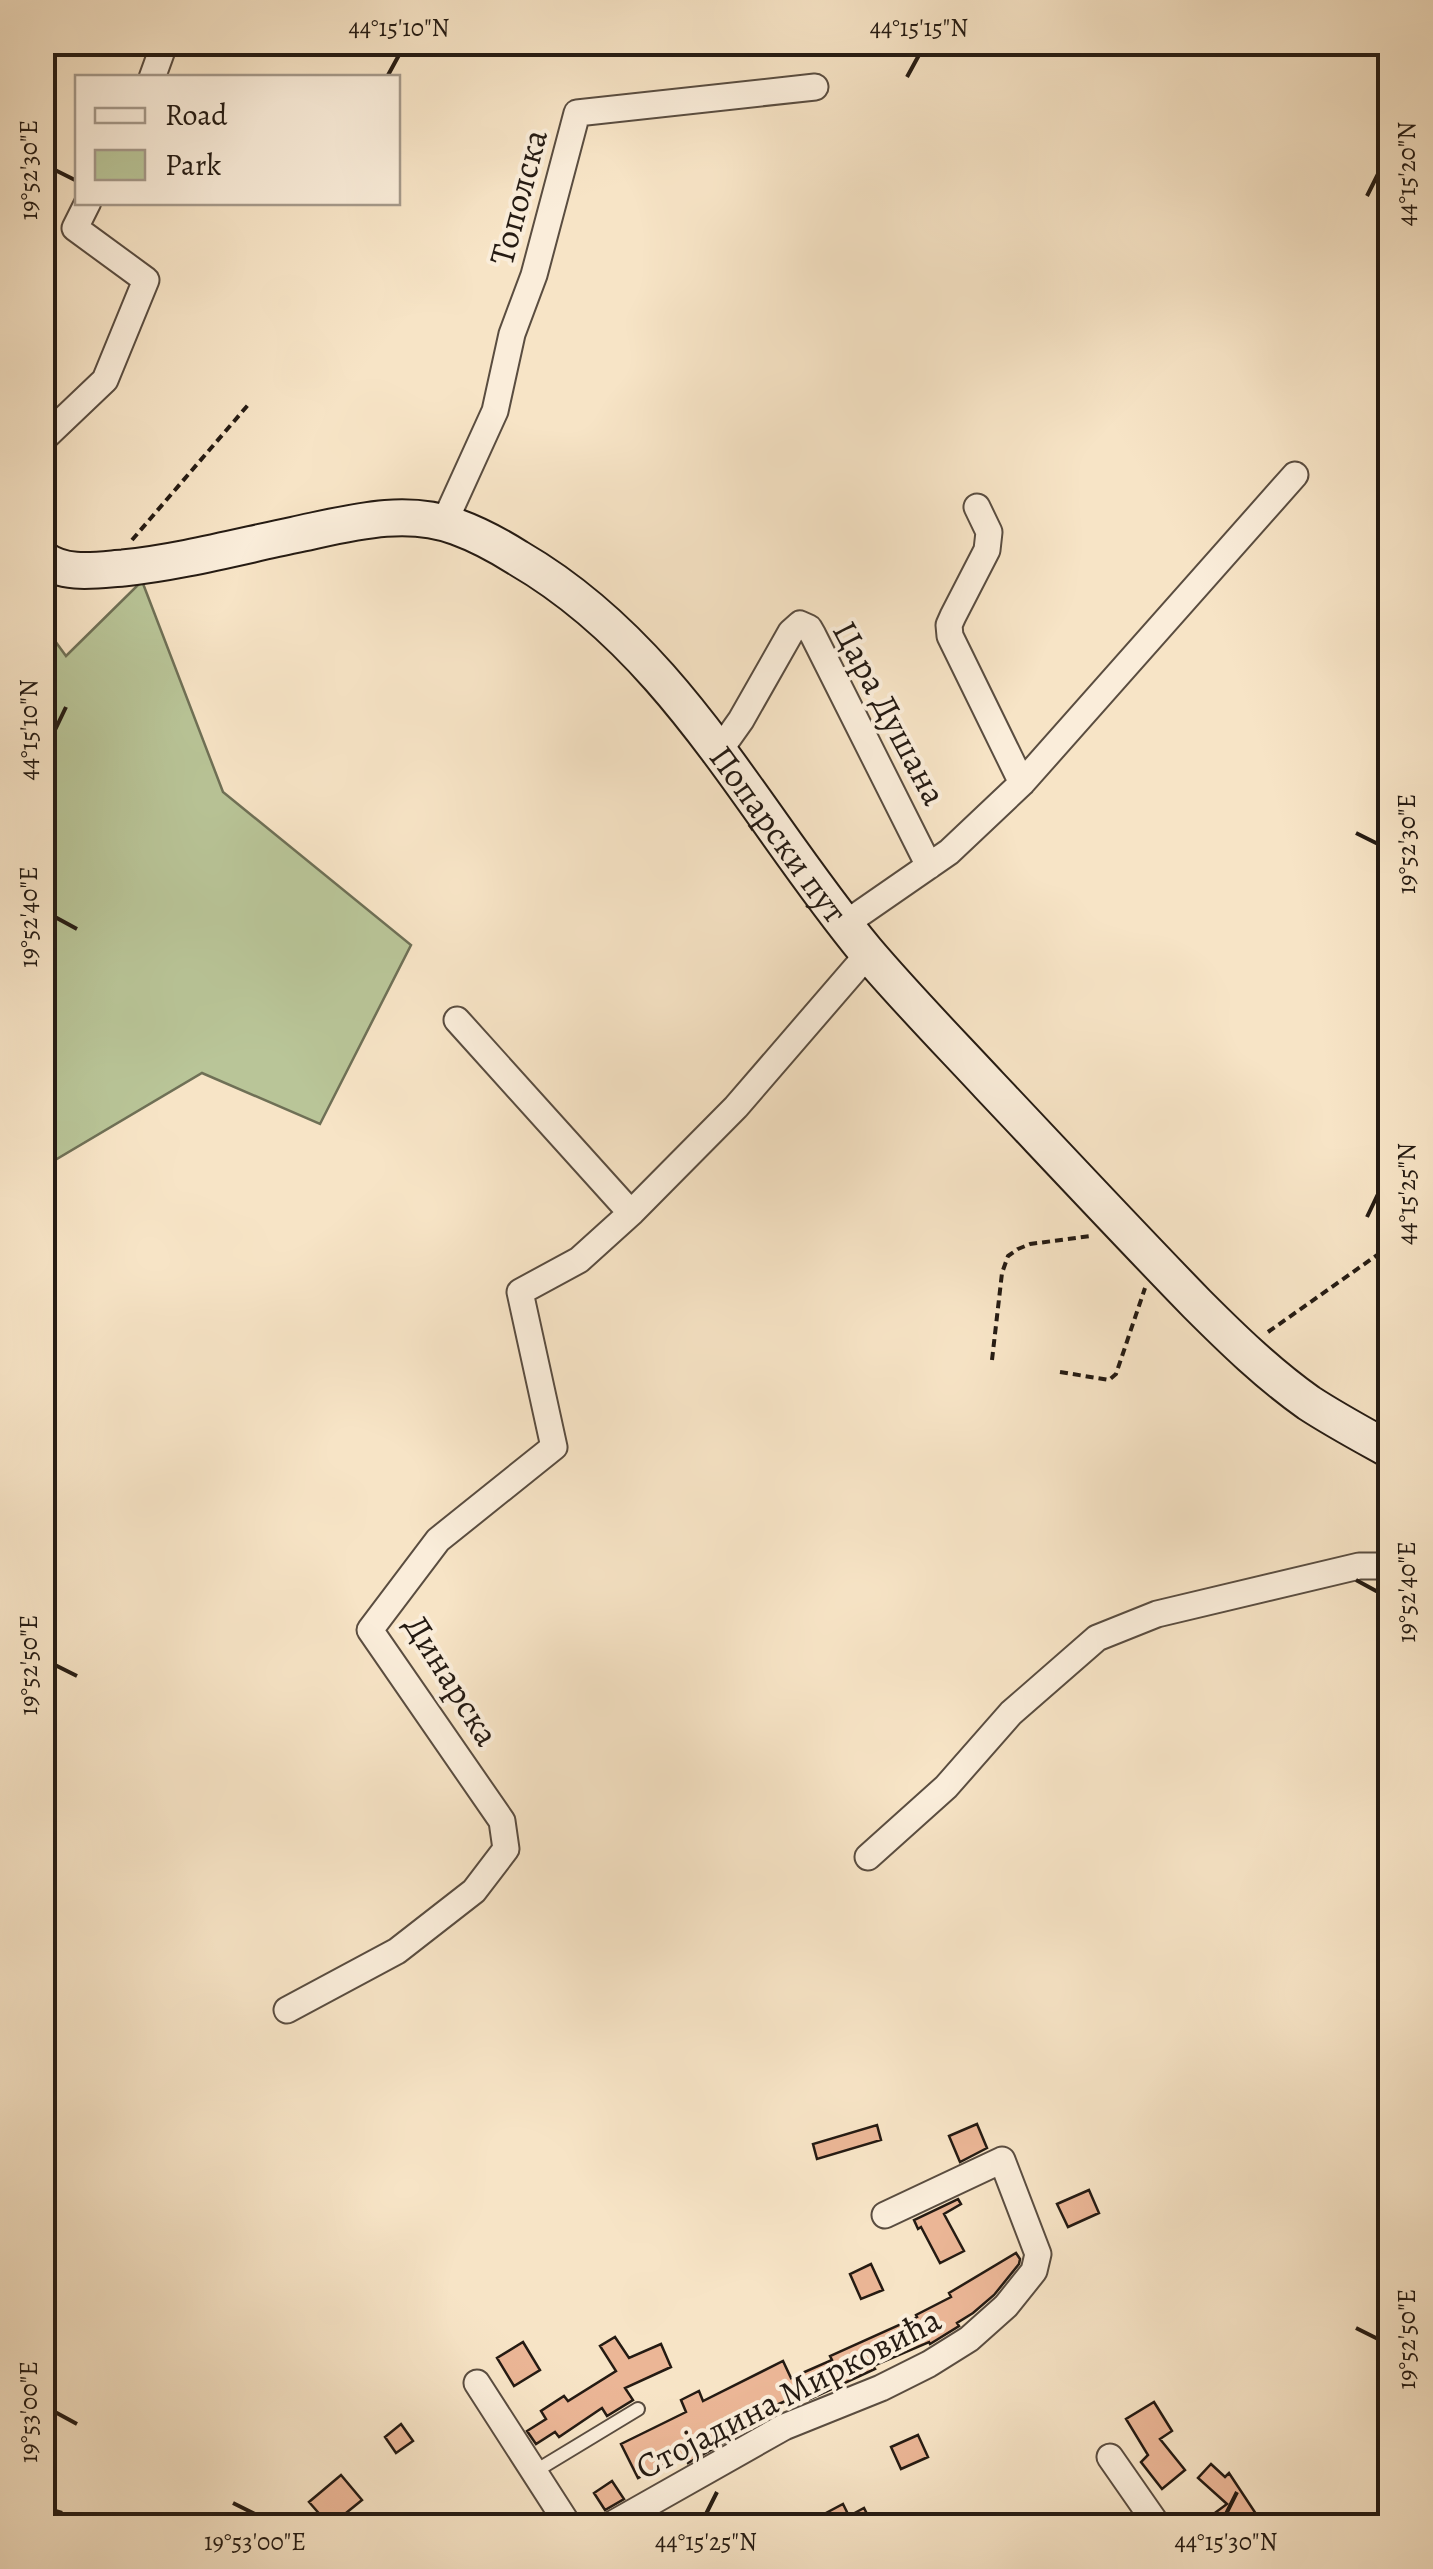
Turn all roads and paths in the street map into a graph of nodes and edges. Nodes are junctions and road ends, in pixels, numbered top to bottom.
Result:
1 (165, 42) edge
2 (153, 75) edge
3 (815, 87) dead end
4 (86, 205) edge
5 (248, 405) dead end
6 (42, 440) edge
7 (1294, 474) dead end
8 (977, 508) dead end
9 (444, 523) junction
10 (45, 565) edge
11 (106, 570) junction
12 (719, 750) junction
13 (1022, 782) junction
14 (930, 866) junction
15 (844, 924) junction
16 (868, 954) junction
17 (457, 1020) dead end
18 (630, 1213) junction
19 (1125, 1229) junction
20 (1390, 1246) edge
21 (1155, 1260) junction
22 (1244, 1349) junction
23 (992, 1360) dead end
24 (1060, 1372) dead end
25 (1390, 1450) edge
26 (1390, 1566) edge
27 (868, 1857) dead end
28 (287, 2010) dead end
29 (884, 2216) dead end
30 (477, 2382) dead end
31 (638, 2409) dead end
32 (1110, 2457) dead end
33 (534, 2472) junction
34 (42, 2507) edge
35 (106, 2526) edge
36 (568, 2526) edge
37 (609, 2526) edge
38 (1158, 2526) edge

1 - 2 street
3 - 9 street, Тополска
4 - 6 street
5 - 11 path
7 - 13 street
8 - 13 street
9 - 11 street, Попарски пут
9 - 12 street, Попарски пут
10 - 11 street, Попарски пут
12 - 14 street, Цара Душана
12 - 15 street, Попарски пут
13 - 14 street
14 - 15 street
15 - 16 street, Попарски пут
16 - 18 street, Динарска
16 - 19 street, Попарски пут
17 - 18 street
18 - 28 street, Динарска
19 - 21 street, Попарски пут
19 - 23 path
20 - 22 path
21 - 22 street, Попарски пут
21 - 24 path
22 - 25 street, Попарски пут
26 - 27 street
29 - 37 street, Стојадина Мирковића
30 - 33 street
31 - 33 lane
32 - 38 street
33 - 36 street
34 - 35 path

